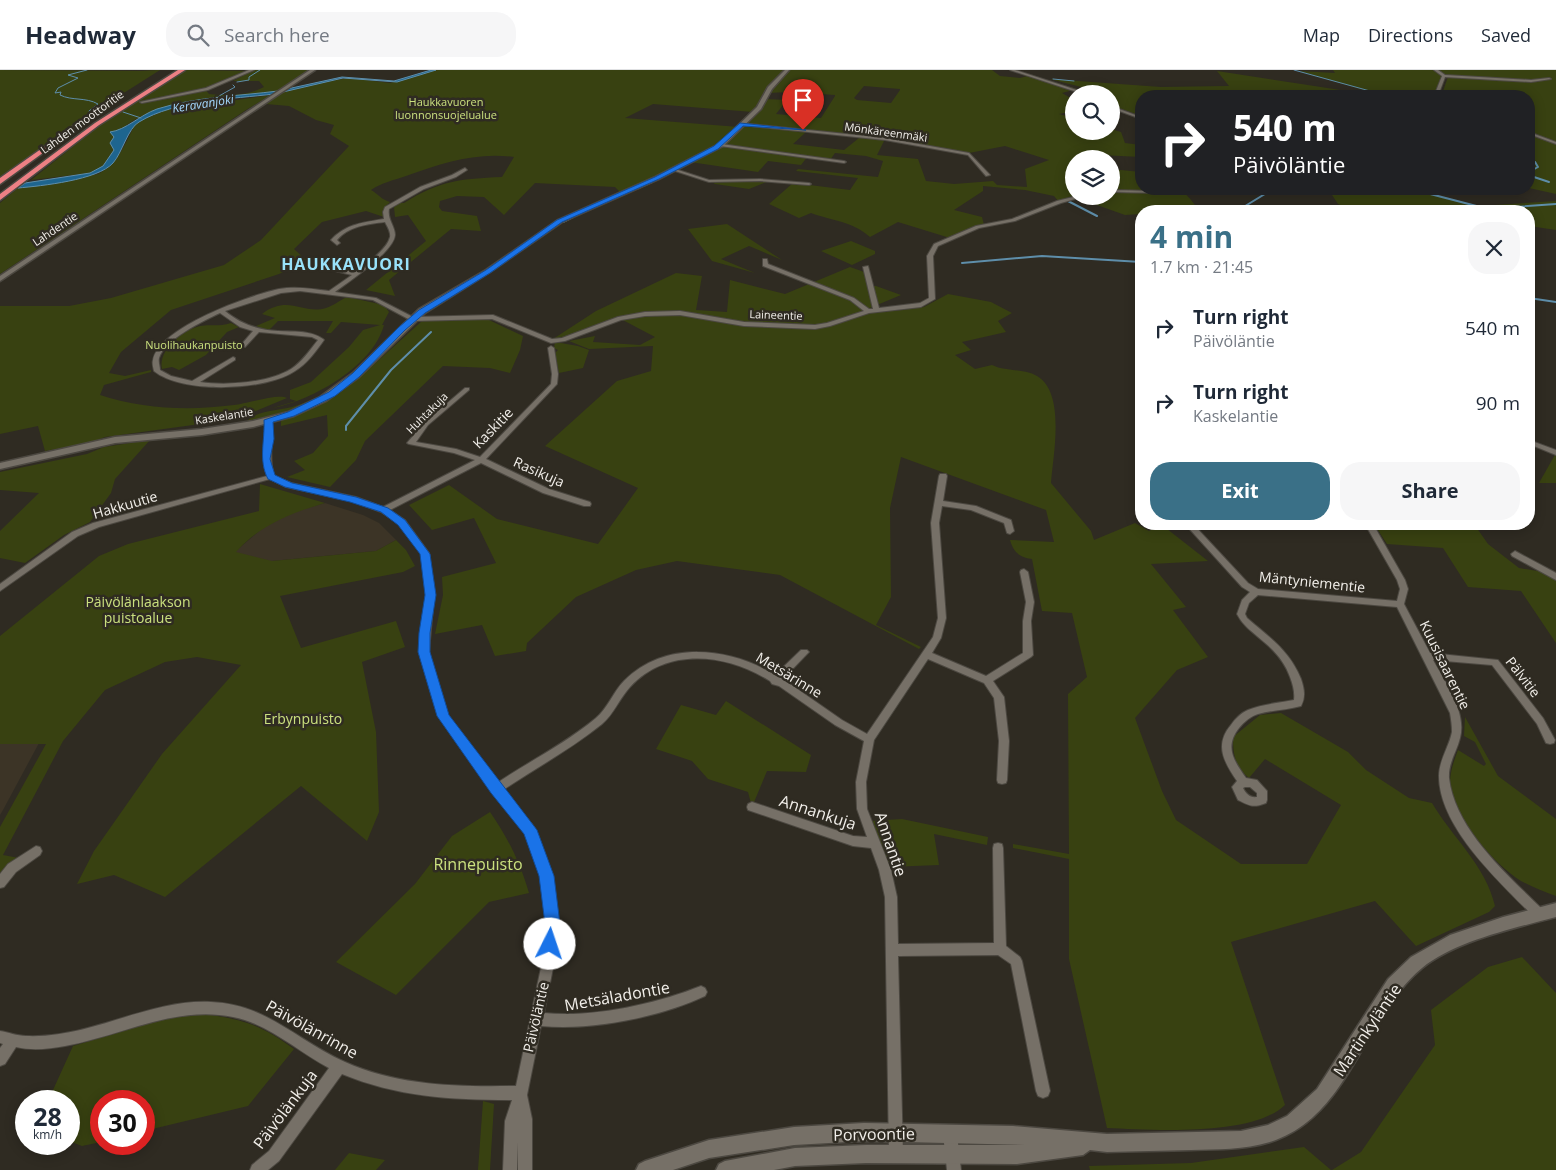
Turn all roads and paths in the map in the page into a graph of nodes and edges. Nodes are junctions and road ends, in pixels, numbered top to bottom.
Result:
1 (182, 70) edge
2 (252, 70) edge
3 (313, 70) edge
4 (787, 70) edge
5 (1012, 70) edge
6 (1436, 70) edge
7 (1444, 76) junction
8 (1549, 80) dead end
9 (1065, 87) edge
10 (1438, 90) edge
11 (142, 102) dead end
12 (1120, 110) edge
13 (1135, 116) edge
14 (88, 119) dead end
15 (741, 124) junction
16 (1535, 135) edge
17 (1556, 143) edge
18 (721, 145) junction
19 (844, 162) dead end
20 (465, 169) dead end
21 (674, 169) junction
22 (988, 176) dead end
23 (0, 182) edge
24 (809, 184) dead end
25 (1120, 191) edge
26 (1135, 192) edge
27 (0, 198) edge
28 (1065, 200) edge
29 (387, 220) junction
30 (337, 243) dead end
31 (765, 260) dead end
32 (866, 267) dead end
33 (337, 270) dead end
34 (356, 274) junction
35 (0, 279) edge
36 (330, 293) junction
37 (876, 309) junction
38 (220, 310) junction
39 (868, 311) junction
40 (412, 319) junction
41 (256, 332) junction
42 (243, 346) dead end
43 (551, 348) dead end
44 (233, 359) dead end
45 (194, 383) junction
46 (467, 389) dead end
47 (268, 420) junction
48 (1535, 444) edge
49 (1556, 453) edge
50 (481, 460) junction
51 (0, 466) edge
52 (943, 476) dead end
53 (271, 477) junction
54 (939, 503) junction
55 (587, 504) dead end
56 (384, 510) junction
57 (1195, 530) edge
58 (1372, 530) edge
59 (1010, 531) dead end
60 (1515, 554) dead end
61 (1024, 572) dead end
62 (1556, 576) edge
63 (0, 588) edge
64 (1256, 592) junction
65 (1400, 604) junction
66 (804, 652) dead end
67 (927, 655) junction
68 (1427, 656) junction
69 (987, 680) junction
70 (775, 681) junction
71 (869, 739) junction
72 (1550, 740) dead end
73 (1002, 780) dead end
74 (1242, 782) dead end
75 (496, 789) junction
76 (752, 807) dead end
77 (874, 843) junction
78 (998, 848) dead end
79 (36, 851) dead end
80 (0, 883) edge
81 (1556, 910) edge
82 (1540, 914) junction
83 (1000, 949) junction
84 (893, 950) junction
85 (701, 992) dead end
86 (536, 1020) junction
87 (0, 1037) edge
88 (13, 1041) junction
89 (0, 1059) edge
90 (339, 1066) junction
91 (1043, 1091) dead end
92 (520, 1093) junction
93 (894, 1133) junction
94 (950, 1134) junction
95 (1241, 1140) joint
96 (1107, 1143) junction
97 (896, 1154) junction
98 (953, 1162) edge
99 (257, 1170) edge
100 (510, 1170) edge
101 (525, 1170) edge
102 (645, 1170) edge
103 (726, 1170) edge

1 - 27 highway, Lahden moottoritie
2 - 11 street
3 - 35 main road, Lahdentie
4 - 15 street, Kaskelantie
5 - 9 street
6 - 7 street
7 - 8 street
7 - 10 street
12 - 13 street
14 - 23 highway, Lahden moottoritie
15 - 18 street, Kaskelantie
15 - 22 street, Mönkäreenmäki
16 - 17 street
18 - 19 street
18 - 21 street, Kaskelantie
20 - 29 street
21 - 24 street
21 - 40 street, Kaskelantie
25 - 26 street
28 - 37 street, Laineentie
29 - 30 street
29 - 34 street
31 - 39 street
32 - 37 street
33 - 34 street
34 - 36 street
36 - 38 street
36 - 40 street
37 - 39 street, Laineentie
38 - 41 street
38 - 45 street
39 - 40 street, Laineentie
40 - 47 street, Kaskelantie
41 - 42 street
41 - 45 street
43 - 50 street, Kaskitie
44 - 45 street
46 - 50 street, Huhtakuja
47 - 51 street, Kaskelantie
47 - 53 street
48 - 49 street
50 - 55 street, Rasikuja
50 - 56 street, Kaskitie
52 - 54 street, Annantie
53 - 56 street, Päivöläntie
53 - 63 street, Hakkuutie
54 - 59 street
54 - 67 street, Annantie
56 - 75 street, Päivöläntie
57 - 64 street, Mäntyniementie
58 - 65 street, Kuusisaarentie
60 - 62 street
61 - 69 street
64 - 65 street, Mäntyniementie
64 - 74 street
65 - 68 street, Kuusisaarentie
66 - 70 street
67 - 69 street
67 - 71 street, Annantie
68 - 72 street, Pälvitie
68 - 82 street, Kuusisaarentie
69 - 73 street
70 - 71 street, Metsärinne
70 - 75 street, Metsärinne
71 - 77 street, Annantie
75 - 86 street, Päivöläntie
76 - 77 street, Annankuja
77 - 84 street, Annantie
78 - 83 street
79 - 80 street
81 - 82 street, Martinkyläntie
82 - 95 street, Martinkyläntie
83 - 84 street
83 - 91 street
84 - 93 street, Annantie
85 - 86 street, Metsäladontie
86 - 92 street, Päivöläntie
87 - 88 street, Päivölänrinne
88 - 89 street
88 - 90 street, Päivölänrinne
90 - 92 street, Päivölänrinne
90 - 99 street, Päivölänkuja
92 - 100 street, Päivöläntie
92 - 101 street, Päivöläntie
93 - 94 street, Porvoontie
93 - 97 street, Annantie
93 - 102 street, Porvoontie
94 - 96 street, Porvoontie
94 - 98 street
95 - 96 street, Porvoontie
96 - 98 street, Porvoontie
97 - 98 street, Porvoontie
97 - 103 street, Porvoontie

